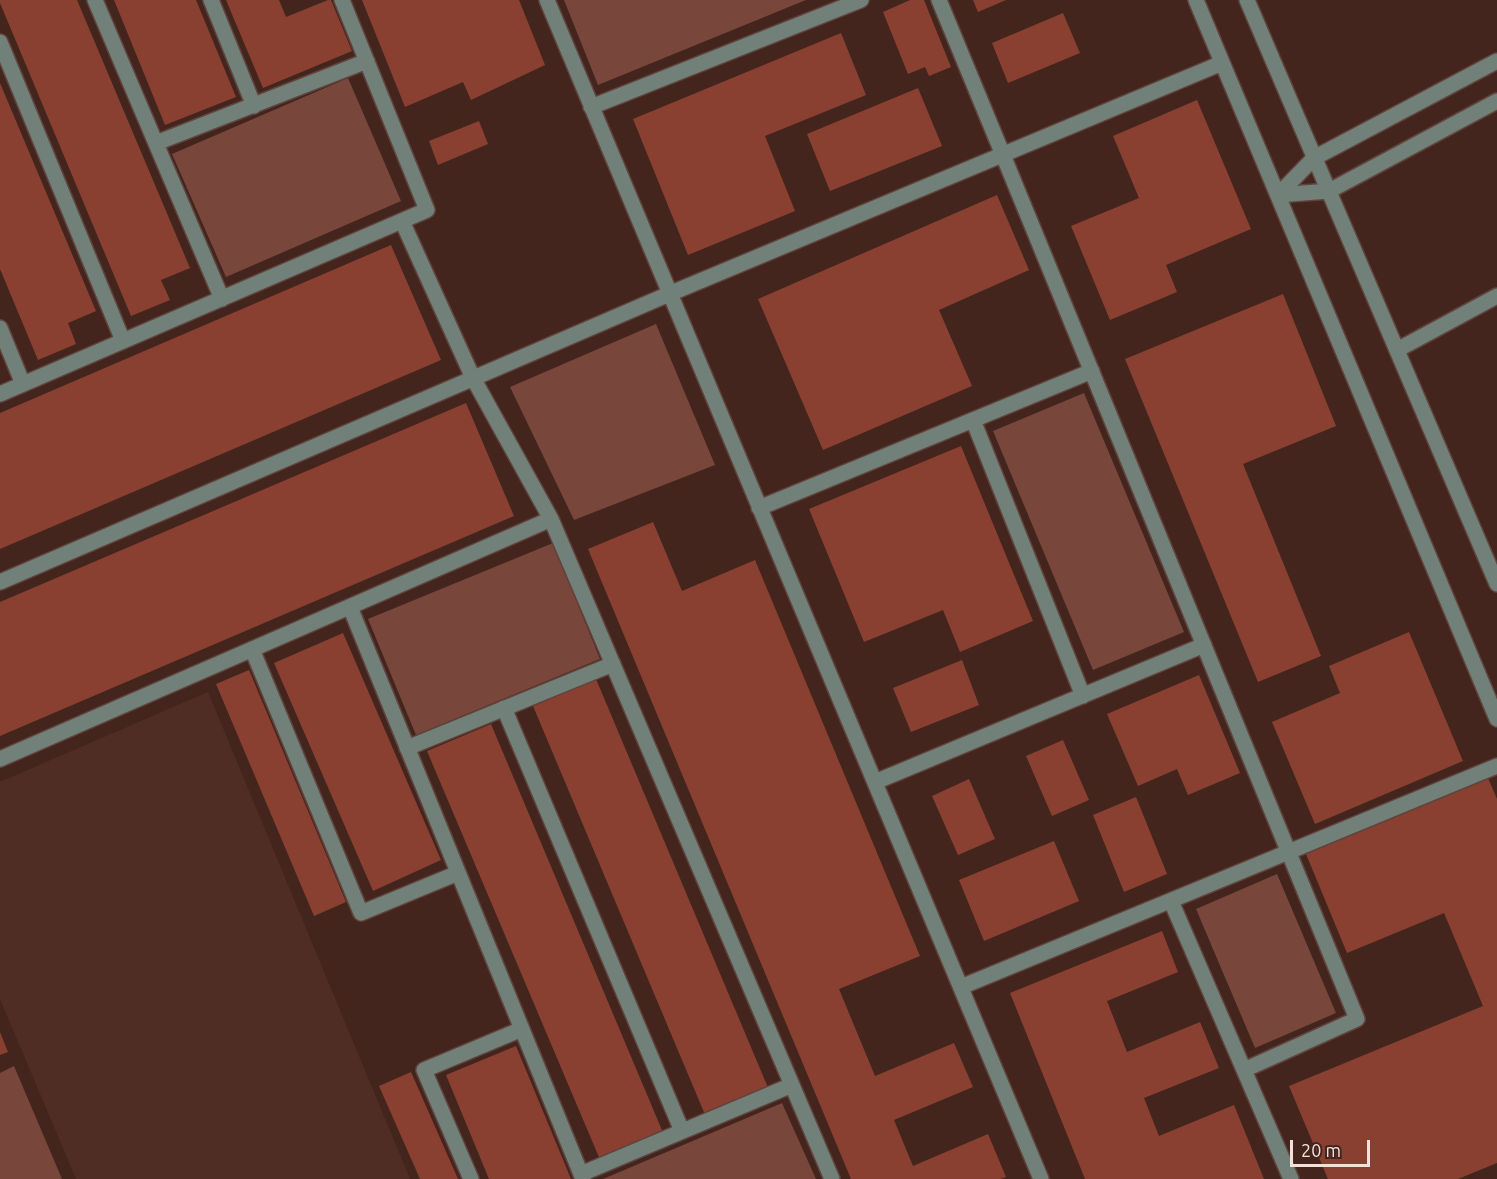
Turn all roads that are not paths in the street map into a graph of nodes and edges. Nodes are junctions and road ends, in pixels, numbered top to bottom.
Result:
1 (95, 0) edge
2 (211, 0) edge
3 (342, 0) edge
4 (547, 0) edge
5 (861, 0) edge
6 (939, 0) edge
7 (1196, 0) edge
8 (1247, 0) edge
9 (0, 42) edge
10 (367, 61) junction
11 (1497, 61) edge
12 (1222, 63) junction
13 (1497, 101) edge
14 (254, 105) junction
15 (591, 106) junction
16 (156, 143) junction
17 (1003, 154) junction
18 (1314, 158) junction
19 (1329, 191) junction
20 (1278, 195) junction
21 (402, 221) junction
22 (669, 294) junction
23 (1497, 296) edge
24 (222, 299) junction
25 (0, 328) edge
26 (123, 341) junction
27 (1397, 350) junction
28 (1092, 371) junction
29 (473, 378) junction
30 (23, 384) junction
31 (0, 394) edge
32 (973, 420) junction
33 (759, 508) junction
34 (551, 519) junction
35 (0, 582) edge
36 (1497, 584) edge
37 (350, 607) junction
38 (1204, 645) junction
39 (252, 649) junction
40 (613, 664) junction
41 (1083, 696) junction
42 (504, 708) junction
43 (1497, 719) edge
44 (407, 748) junction
45 (0, 759) edge
46 (1497, 766) edge
47 (875, 782) junction
48 (1289, 852) junction
49 (458, 873) junction
50 (1171, 901) junction
51 (961, 987) junction
52 (522, 1029) junction
53 (1244, 1070) junction
54 (792, 1085) junction
55 (682, 1131) junction
56 (582, 1176) edge
57 (471, 1179) edge
58 (832, 1179) edge
59 (1041, 1179) edge
60 (1291, 1179) edge

1 - 16 street
2 - 14 street
3 - 10 street
4 - 15 street
5 - 15 street
6 - 17 street
7 - 12 street
8 - 18 street
9 - 26 street
10 - 14 street
10 - 21 street
11 - 18 street
12 - 17 street
12 - 20 street
13 - 19 street
14 - 16 street
15 - 22 street
16 - 24 street
17 - 22 street
17 - 28 street
18 - 19 street
18 - 20 street
19 - 20 street
19 - 27 street
20 - 43 street
21 - 24 street
21 - 29 street
22 - 29 street
22 - 33 street
23 - 27 street
24 - 26 street
25 - 30 street
26 - 30 street
27 - 36 street
28 - 32 street
28 - 38 street
29 - 34 street
29 - 35 street
30 - 31 street
32 - 33 street
32 - 41 street
33 - 47 street
34 - 37 street
34 - 40 street
37 - 39 street
37 - 44 street
38 - 41 street
38 - 48 street
39 - 45 street
39 - 49 street
40 - 42 street
40 - 54 street
41 - 47 street
42 - 44 street
42 - 55 street
44 - 49 street
46 - 48 street
47 - 51 street
48 - 50 street
48 - 53 street
49 - 52 street
50 - 51 street
50 - 53 street
51 - 59 street
52 - 56 street
52 - 57 street
53 - 60 street
54 - 55 street
54 - 58 street
55 - 56 street

